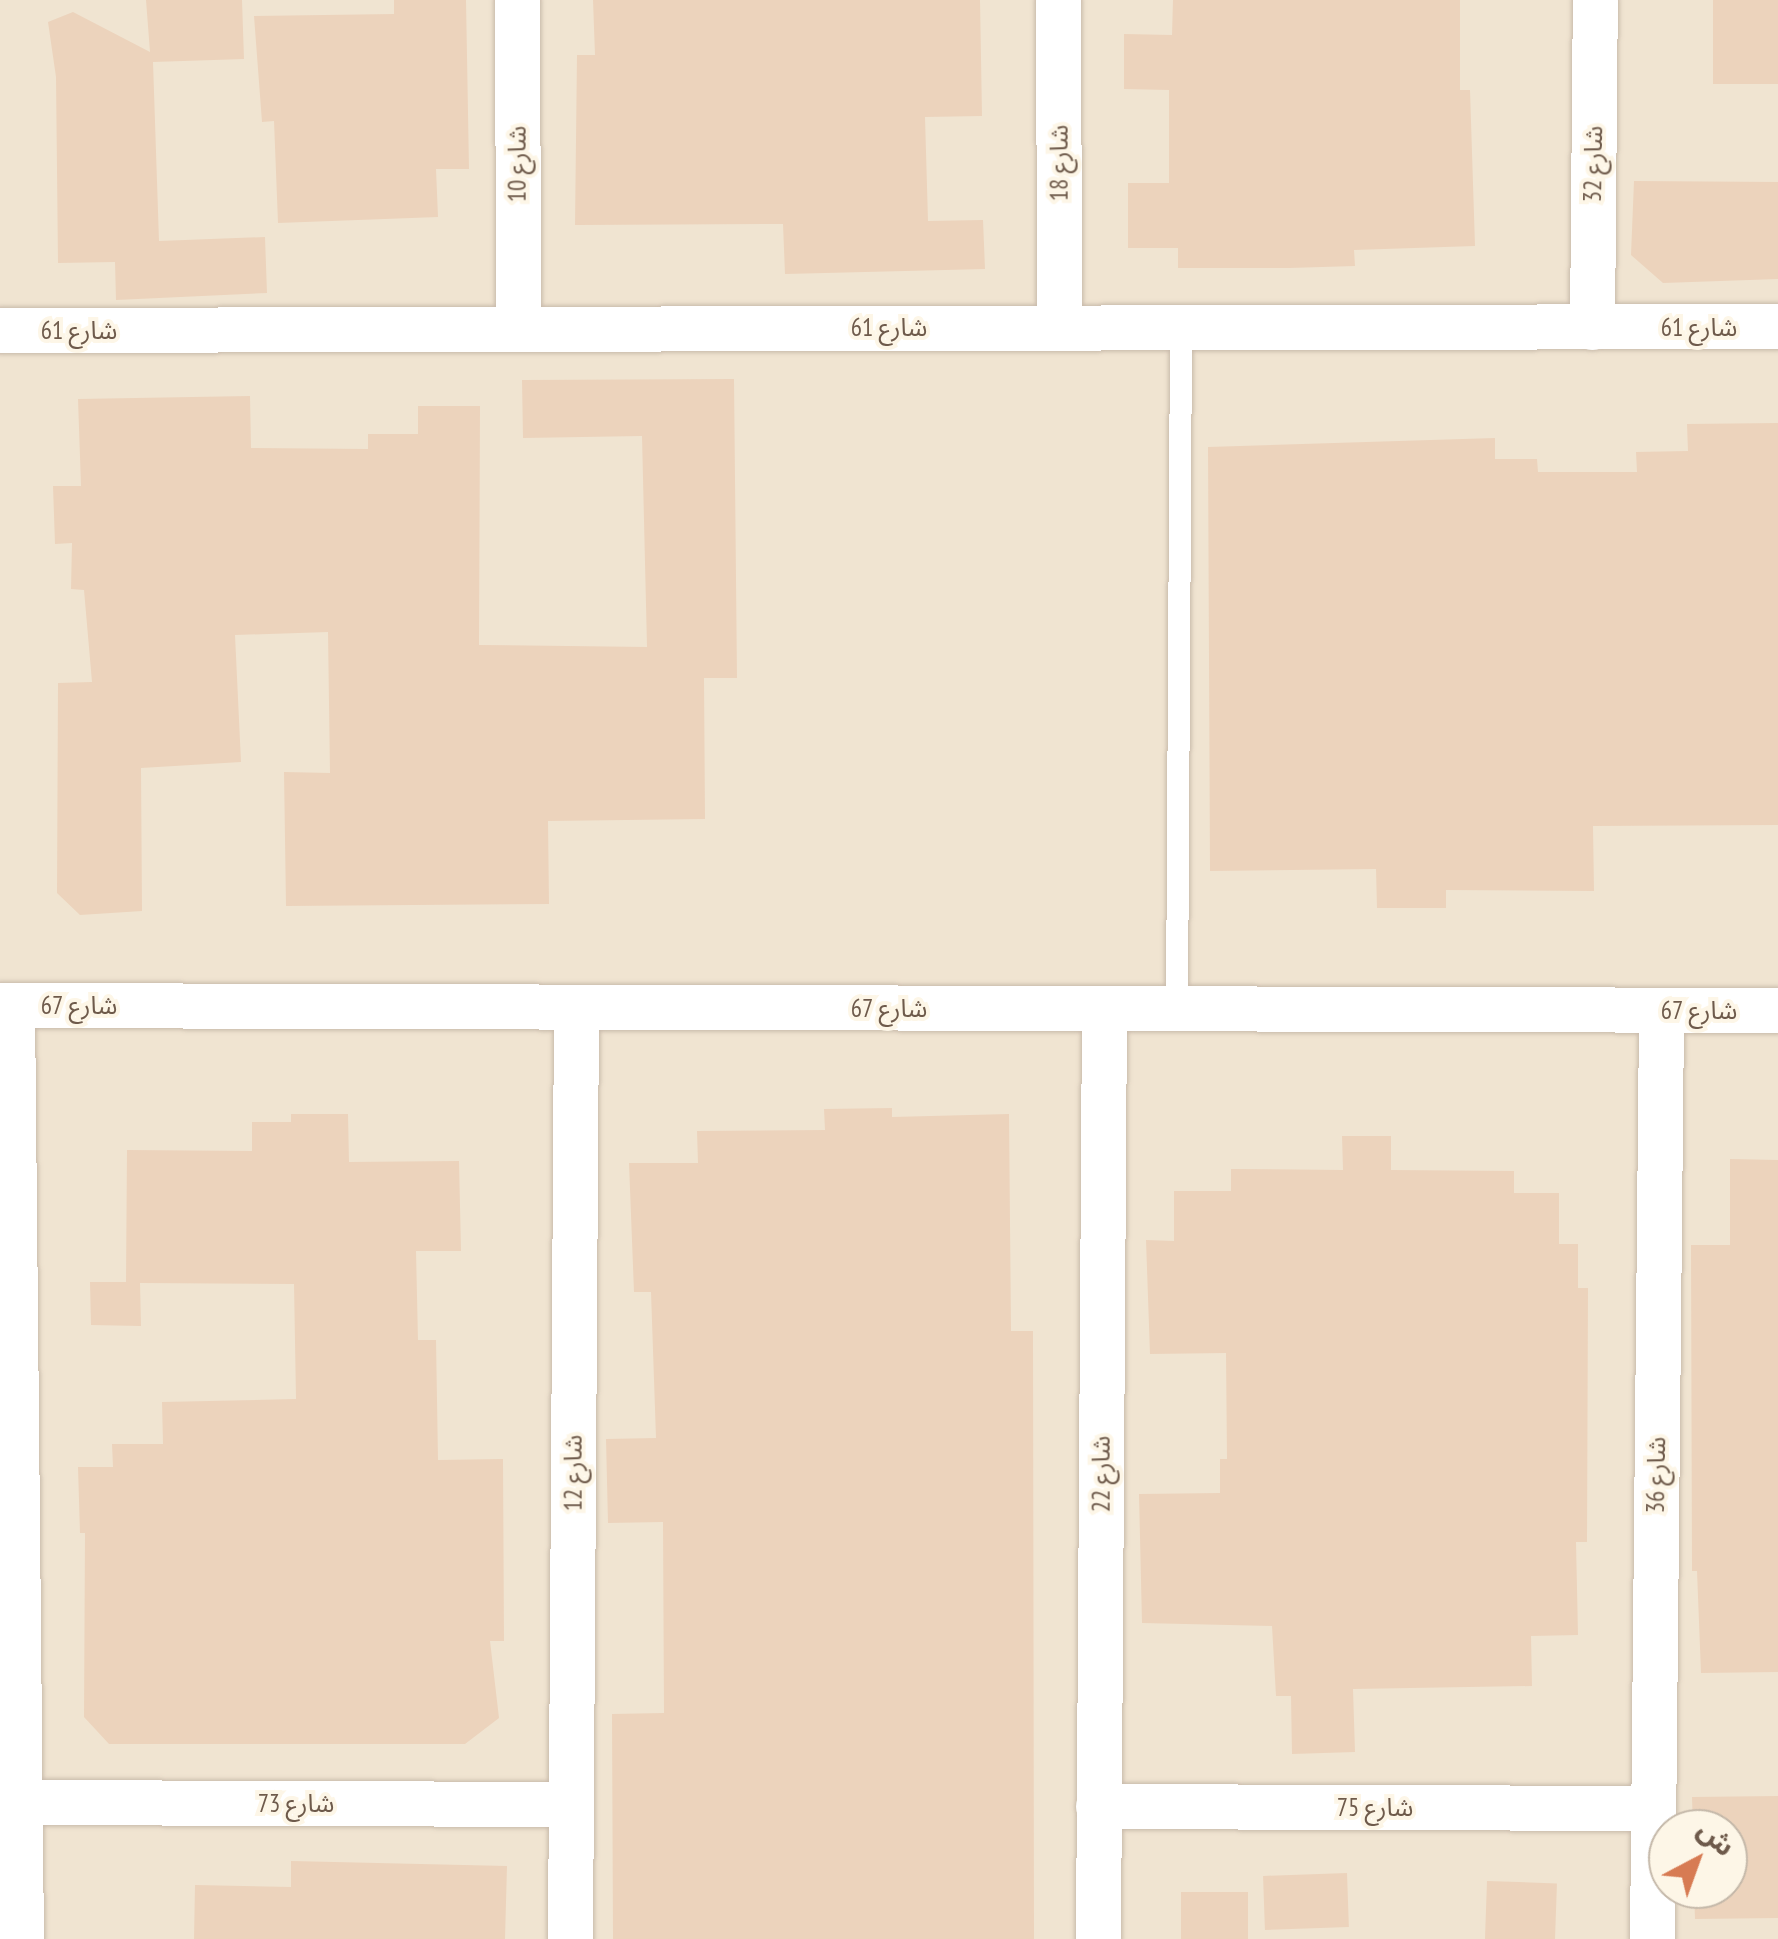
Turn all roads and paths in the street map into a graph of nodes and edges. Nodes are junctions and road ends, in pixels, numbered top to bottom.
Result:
1 (516, 0) edge
2 (1058, 0) edge
3 (1595, 0) edge
4 (1181, 326) junction
5 (1778, 326) edge
6 (1059, 327) junction
7 (1592, 327) junction
8 (518, 328) junction
9 (0, 330) edge
10 (6, 1005) edge
11 (576, 1007) junction
12 (1177, 1008) junction
13 (1104, 1009) junction
14 (1661, 1010) junction
15 (1778, 1010) edge
16 (22, 1802) junction
17 (571, 1804) junction
18 (1098, 1806) junction
19 (1652, 1808) junction
20 (21, 1939) edge
21 (570, 1939) edge
22 (1098, 1939) edge
23 (1652, 1939) edge

1 - 8 street, شارع 10
2 - 6 street, شارع 18
3 - 7 street, شارع 32
4 - 6 street, شارع 61
4 - 7 street, شارع 61
4 - 12 lane
5 - 7 street, شارع 61
6 - 8 street, شارع 61
8 - 9 street, شارع 61
10 - 11 street, شارع 67
10 - 16 street
11 - 13 street, شارع 67
11 - 17 street, شارع 12
12 - 13 street, شارع 67
12 - 14 street, شارع 67
13 - 18 street, شارع 22
14 - 15 street, شارع 67
14 - 19 street, شارع 36
16 - 17 street, شارع 73
16 - 20 street
17 - 21 street, شارع 12
18 - 19 street, شارع 75
18 - 22 street, شارع 22
19 - 23 street, شارع 36

